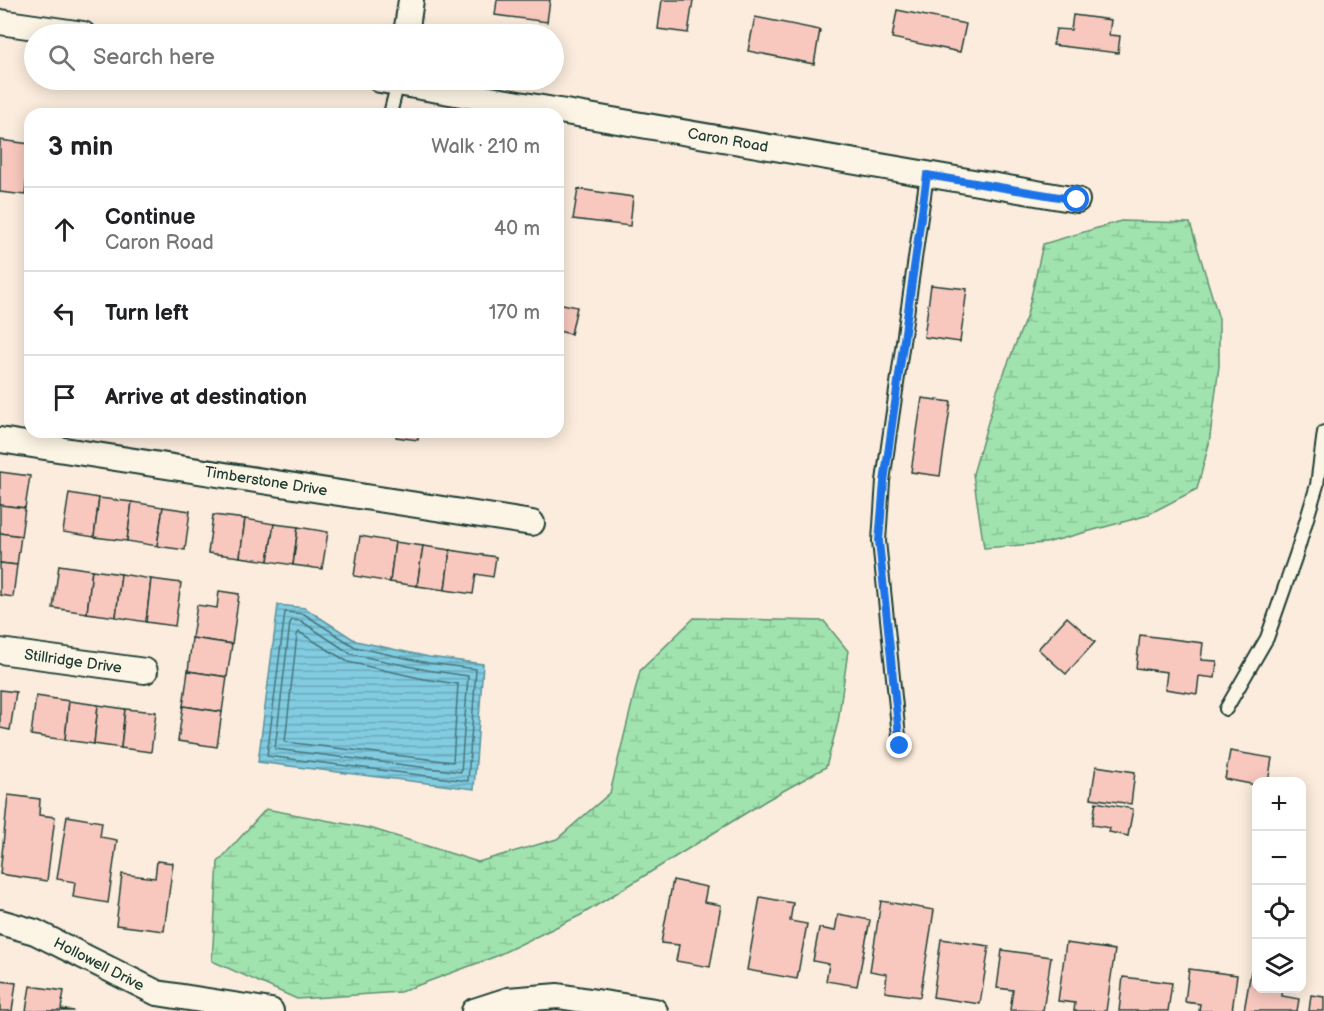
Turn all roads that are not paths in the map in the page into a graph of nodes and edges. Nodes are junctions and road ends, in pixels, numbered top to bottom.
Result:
1 (411, 0) edge
2 (0, 22) edge
3 (407, 24) edge
4 (24, 26) edge
5 (391, 90) edge
6 (448, 90) edge
7 (390, 108) edge
8 (550, 108) edge
9 (564, 111) edge
10 (927, 175) junction
11 (1077, 200) dead end
12 (1324, 432) edge
13 (0, 440) edge
14 (532, 523) dead end
15 (0, 651) edge
16 (145, 671) dead end
17 (1226, 709) dead end
18 (900, 746) dead end
19 (0, 922) edge
20 (271, 1011) edge
21 (474, 1011) edge
22 (655, 1011) edge

1 - 3 street
2 - 4 street
5 - 7 lane
6 - 8 street, Caron Road
9 - 10 street, Caron Road
10 - 11 street, Caron Road
10 - 18 lane
12 - 17 lane
13 - 14 street, Timberstone Drive
15 - 16 street, Stillridge Drive
19 - 20 street, Hollowell Drive
21 - 22 street

